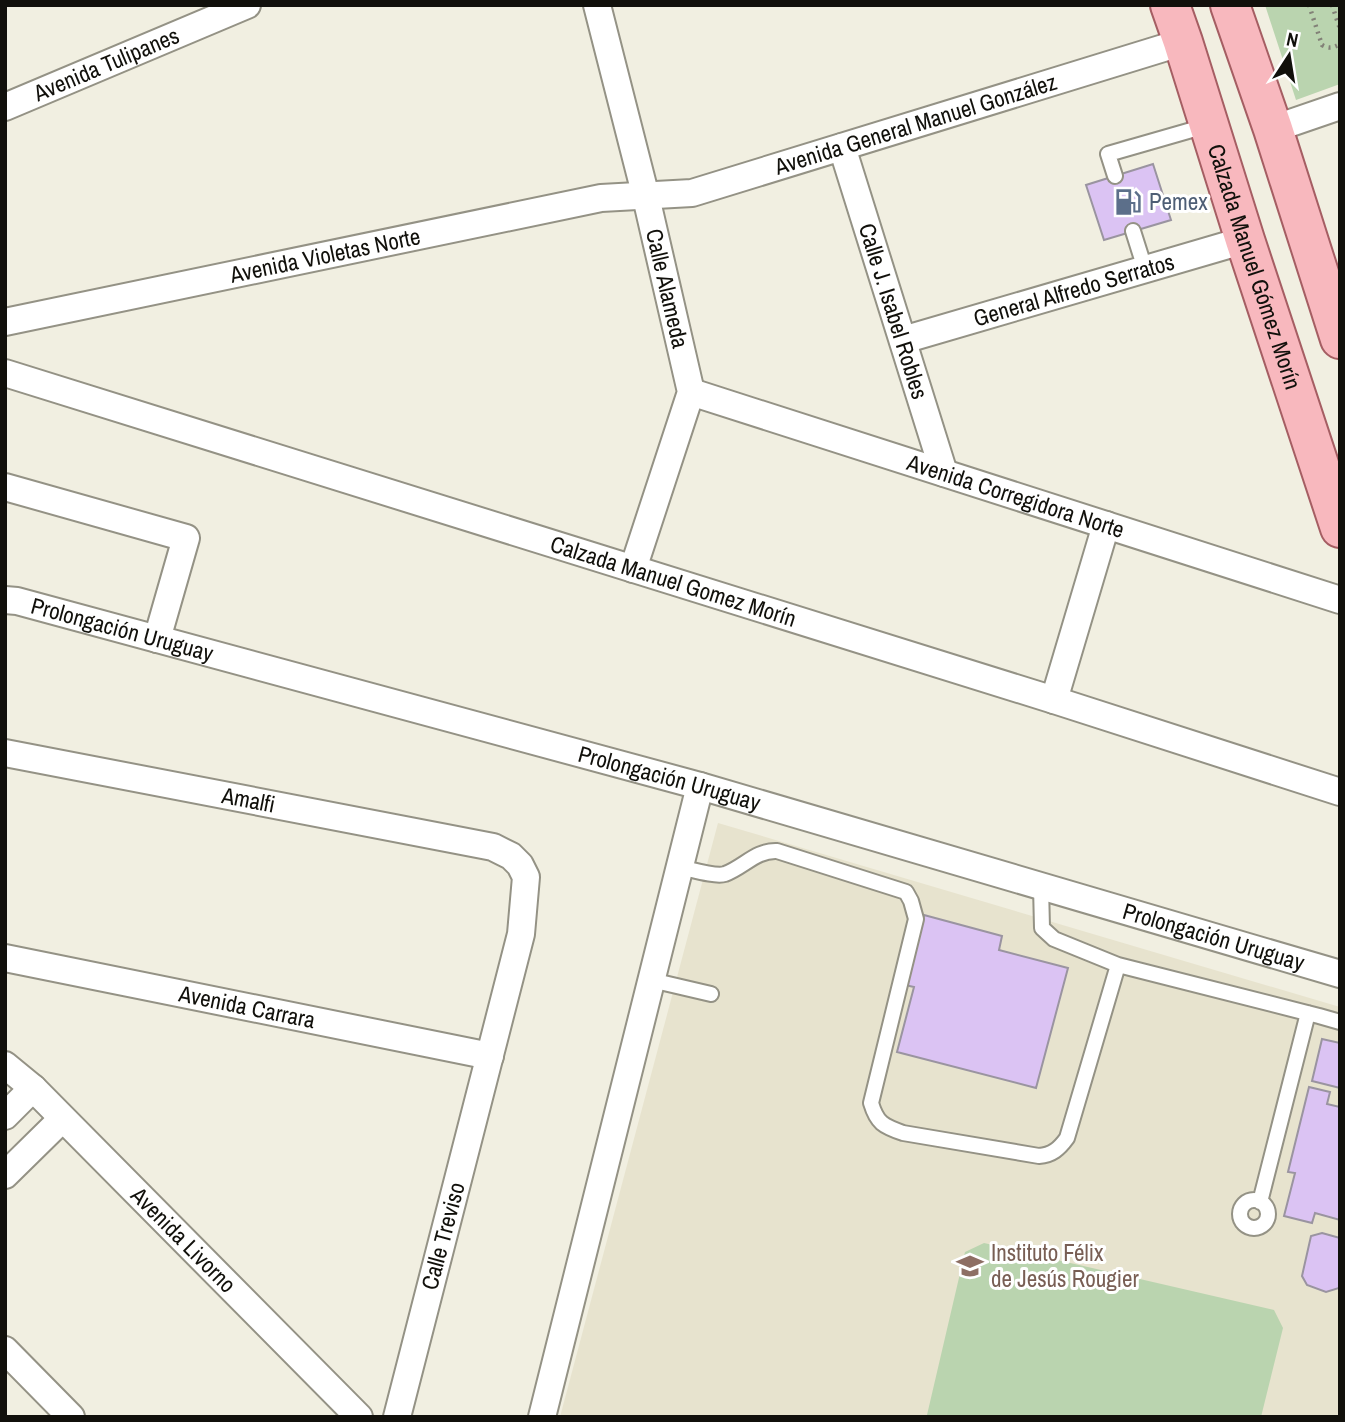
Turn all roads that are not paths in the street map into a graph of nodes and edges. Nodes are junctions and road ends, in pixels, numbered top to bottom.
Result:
1 (247, 5) edge
2 (597, 5) edge
3 (1170, 5) edge
4 (1230, 5) edge
5 (1183, 42) junction
6 (1340, 106) edge
7 (5, 107) edge
8 (1209, 125) junction
9 (1273, 129) junction
10 (842, 147) junction
11 (1115, 176) dead end
12 (646, 197) junction
13 (1133, 231) dead end
14 (1245, 240) junction
15 (1145, 269) junction
16 (5, 322) edge
17 (1338, 326) edge
18 (903, 340) junction
19 (5, 373) edge
20 (691, 392) junction
21 (944, 473) junction
22 (5, 487) edge
23 (1106, 525) junction
24 (1340, 528) edge
25 (633, 569) junction
26 (5, 600) edge
27 (1340, 600) edge
28 (157, 639) junction
29 (1054, 700) junction
30 (5, 753) edge
31 (700, 786) junction
32 (1340, 792) edge
33 (493, 848) joint
34 (680, 867) junction
35 (1041, 886) junction
36 (5, 958) edge
37 (1118, 965) junction
38 (1336, 970) edge
39 (651, 980) junction
40 (711, 994) dead end
41 (1308, 1013) junction
42 (1340, 1023) edge
43 (490, 1056) junction
44 (5, 1065) edge
45 (33, 1088) junction
46 (5, 1116) edge
47 (62, 1119) junction
48 (5, 1175) edge
49 (1260, 1202) dead end
50 (5, 1350) edge
51 (71, 1417) edge
52 (359, 1417) edge
53 (397, 1417) edge
54 (542, 1417) edge

1 - 7 street, Avenida Tulipanes
2 - 12 street, Calle Alameda
3 - 5 main road, Calzada Manuel Gómez Morín
4 - 9 main road
5 - 8 main road, Calzada Manuel Gómez Morín
5 - 10 street, Avenida General Manuel González
6 - 9 street
8 - 11 lane
8 - 14 main road, Calzada Manuel Gómez Morín
9 - 17 main road
10 - 12 street, Avenida General Manuel González
10 - 18 street, Calle J. Isabel Robles
12 - 16 street, Avenida Violetas Norte
12 - 20 street, Calle Alameda
13 - 15 lane
14 - 15 street, General Alfredo Serratos
14 - 24 main road, Calzada Manuel Gómez Morín
15 - 18 street, General Alfredo Serratos
18 - 21 street, Calle J. Isabel Robles
19 - 25 street, Calzada Manuel Gomez Morín
20 - 21 street, Avenida Corregidora Norte
20 - 25 street
21 - 23 street, Avenida Corregidora Norte
22 - 28 street
23 - 27 street, Avenida Corregidora Norte
23 - 29 street
25 - 29 street, Calzada Manuel Gomez Morín
26 - 28 street, Prolongación Uruguay
28 - 31 street, Prolongación Uruguay
29 - 32 street, Calzada Manuel Gomez Morín
30 - 33 street, Amalfi
31 - 34 street
31 - 35 street, Prolongación Uruguay
33 - 43 street, Calle Treviso
34 - 37 lane
34 - 39 street
35 - 37 lane
35 - 38 street, Prolongación Uruguay
36 - 43 street, Avenida Carrara
37 - 41 lane
39 - 40 lane
39 - 54 street
41 - 42 lane
41 - 49 lane
43 - 53 street, Calle Treviso
44 - 45 street, Avenida Livorno
45 - 46 street
45 - 47 street, Avenida Livorno
47 - 48 street
47 - 52 street, Avenida Livorno
50 - 51 street

